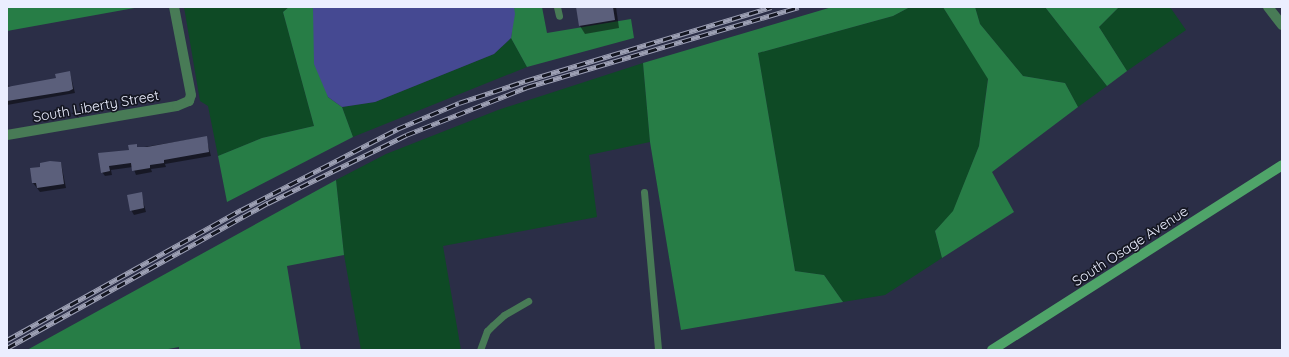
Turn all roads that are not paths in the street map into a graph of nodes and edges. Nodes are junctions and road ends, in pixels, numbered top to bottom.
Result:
1 (174, 7) edge
2 (557, 7) edge
3 (1268, 7) edge
4 (559, 16) dead end
5 (1282, 25) edge
6 (7, 135) edge
7 (1282, 165) edge
8 (644, 192) dead end
9 (528, 301) dead end
10 (480, 350) edge
11 (658, 350) edge
12 (992, 350) edge

1 - 6 street, South Liberty Street
2 - 4 lane
3 - 5 street
7 - 12 street, South Osage Avenue
8 - 11 lane
9 - 10 lane

